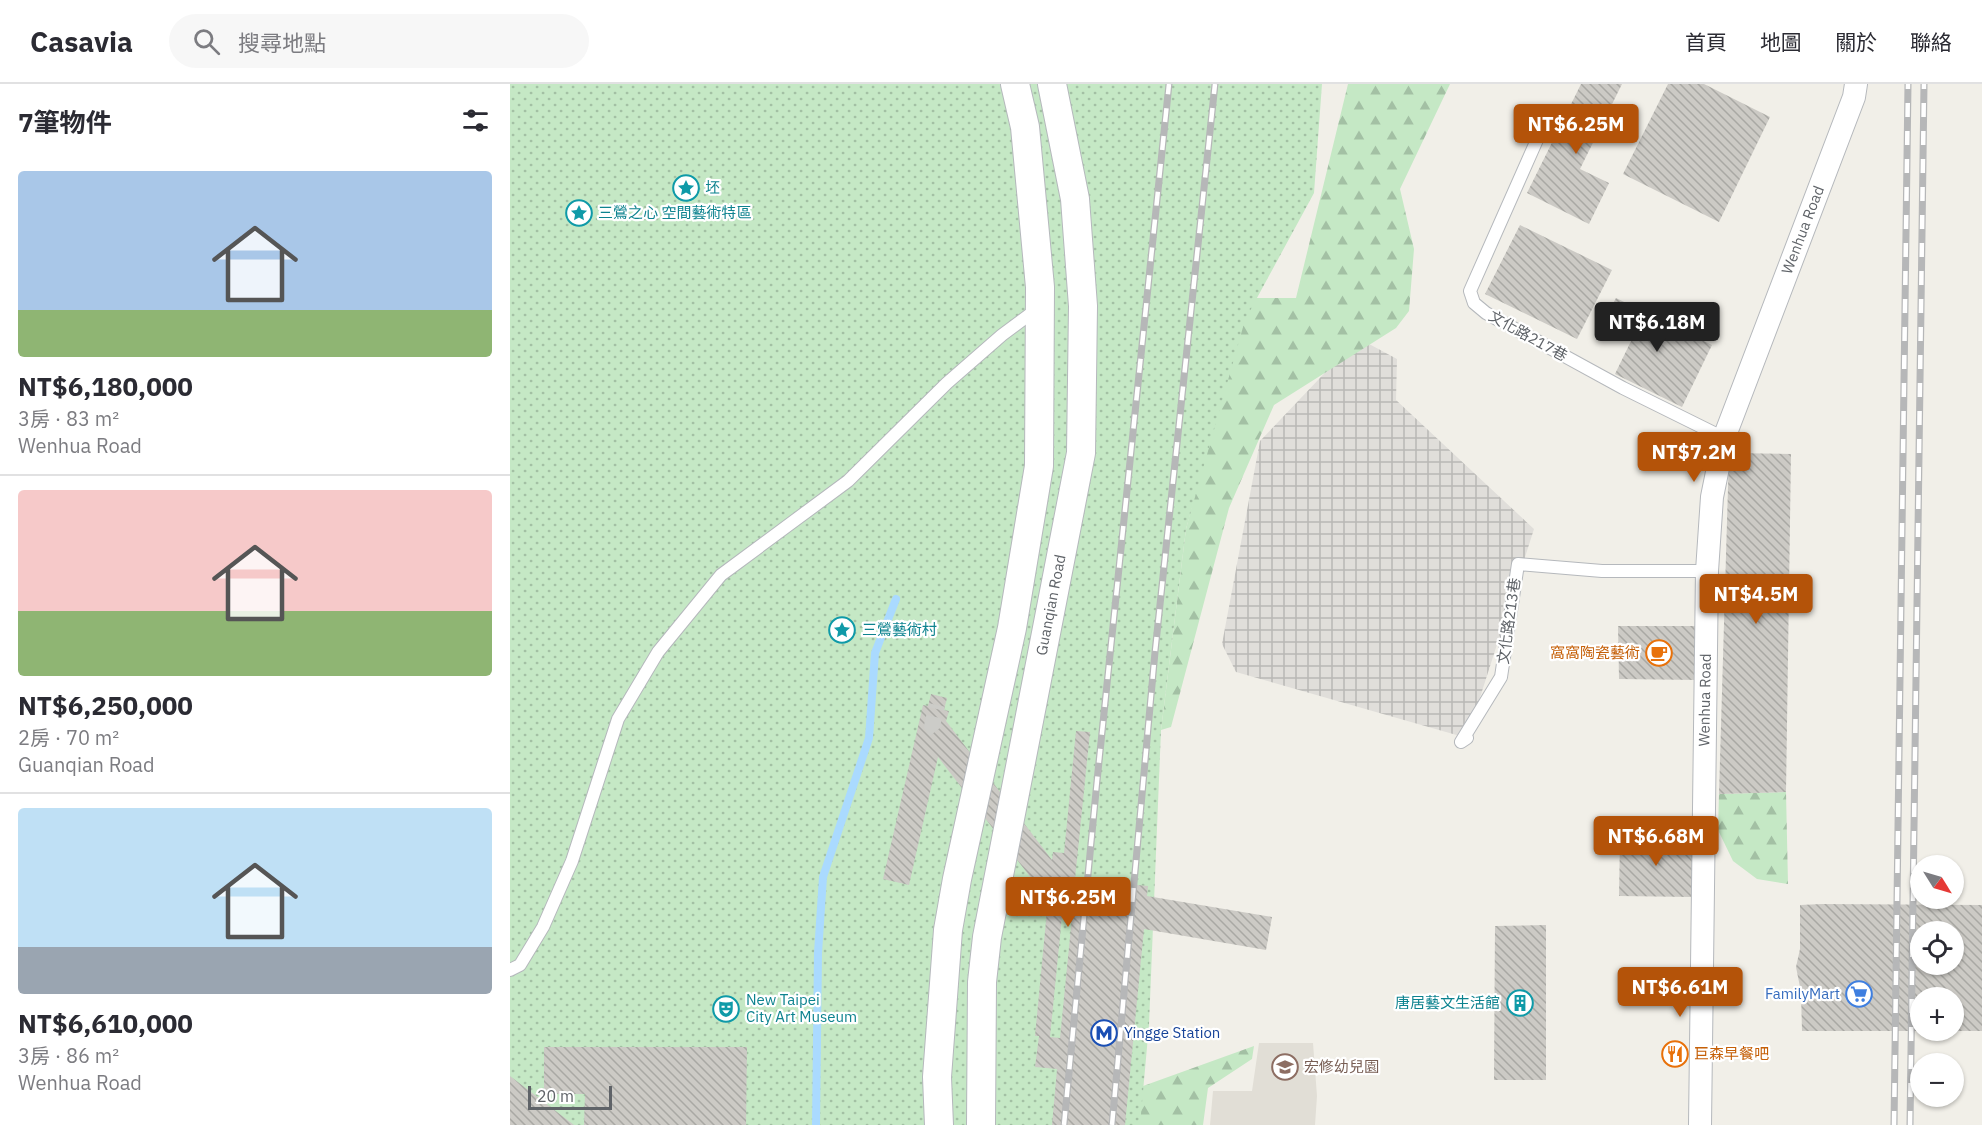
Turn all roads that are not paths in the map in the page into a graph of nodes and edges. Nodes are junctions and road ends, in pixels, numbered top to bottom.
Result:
1 (1015, 84) edge
2 (1052, 84) edge
3 (1856, 84) edge
4 (1544, 124) dead end
5 (1040, 307) junction
6 (1724, 438) junction
7 (1707, 571) junction
8 (1467, 738) dead end
9 (510, 970) edge
10 (939, 1125) edge
11 (981, 1125) edge
12 (1700, 1125) edge

1 - 5 street
2 - 11 street, Guanqian Road
3 - 6 street, Wenhua Road
4 - 6 lane, 文化路217巷
5 - 9 lane
5 - 10 street
6 - 7 street, Wenhua Road
7 - 8 lane, 文化路213巷
7 - 12 street, Wenhua Road

